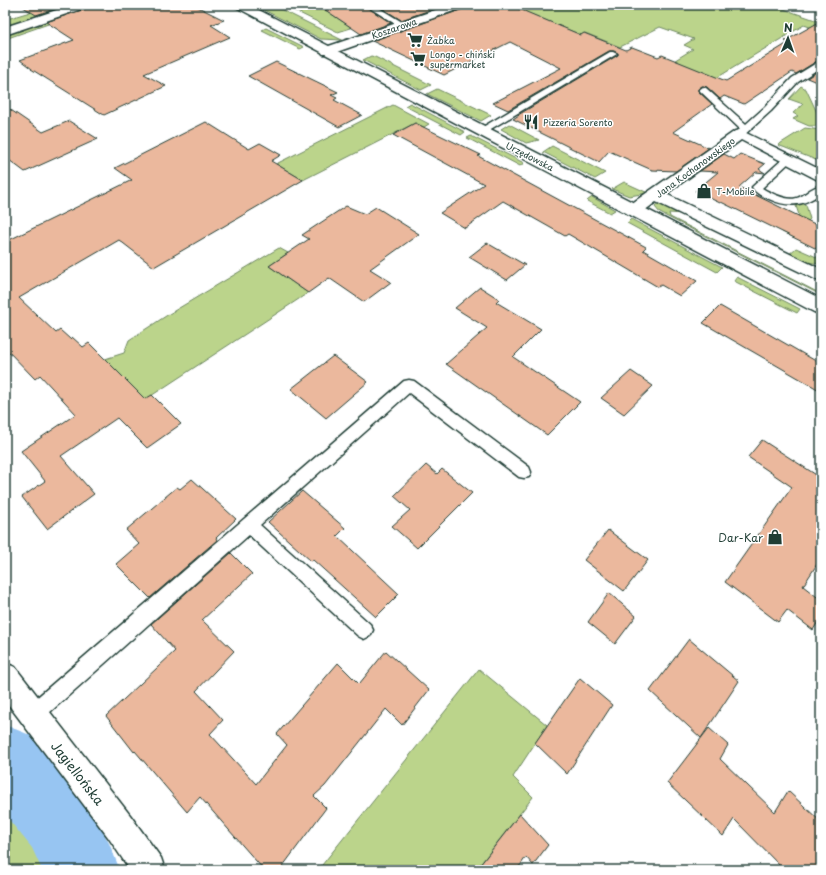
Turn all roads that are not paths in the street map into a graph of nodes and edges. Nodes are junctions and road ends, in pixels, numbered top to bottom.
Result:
1 (83, 5) edge
2 (240, 5) edge
3 (369, 5) edge
4 (461, 5) edge
5 (403, 25) junction
6 (5, 31) edge
7 (327, 51) junction
8 (613, 54) dead end
9 (821, 64) edge
10 (703, 90) dead end
11 (481, 131) junction
12 (743, 131) junction
13 (788, 159) junction
14 (821, 176) edge
15 (821, 188) edge
16 (655, 195) junction
17 (634, 210) junction
18 (821, 276) edge
19 (821, 307) edge
20 (524, 472) dead end
21 (250, 524) junction
22 (364, 630) dead end
23 (5, 677) edge
24 (33, 714) junction
25 (149, 870) edge

1 - 6 street
2 - 7 street, Urzędowska
3 - 5 lane
4 - 5 street, Koszarowa
5 - 7 street, Koszarowa
7 - 11 street, Urzędowska
8 - 11 lane
9 - 12 lane
10 - 12 lane
11 - 17 street, Urzędowska
12 - 13 street, Jana Kochanowskiego
12 - 16 street, Jana Kochanowskiego
13 - 14 street, Jana Kochanowskiego
13 - 15 lane
16 - 17 street, Jana Kochanowskiego
16 - 18 street
17 - 19 street, Urzędowska
20 - 21 lane
21 - 22 lane
21 - 24 lane
23 - 24 street, Jagiellońska
24 - 25 street, Jagiellońska

